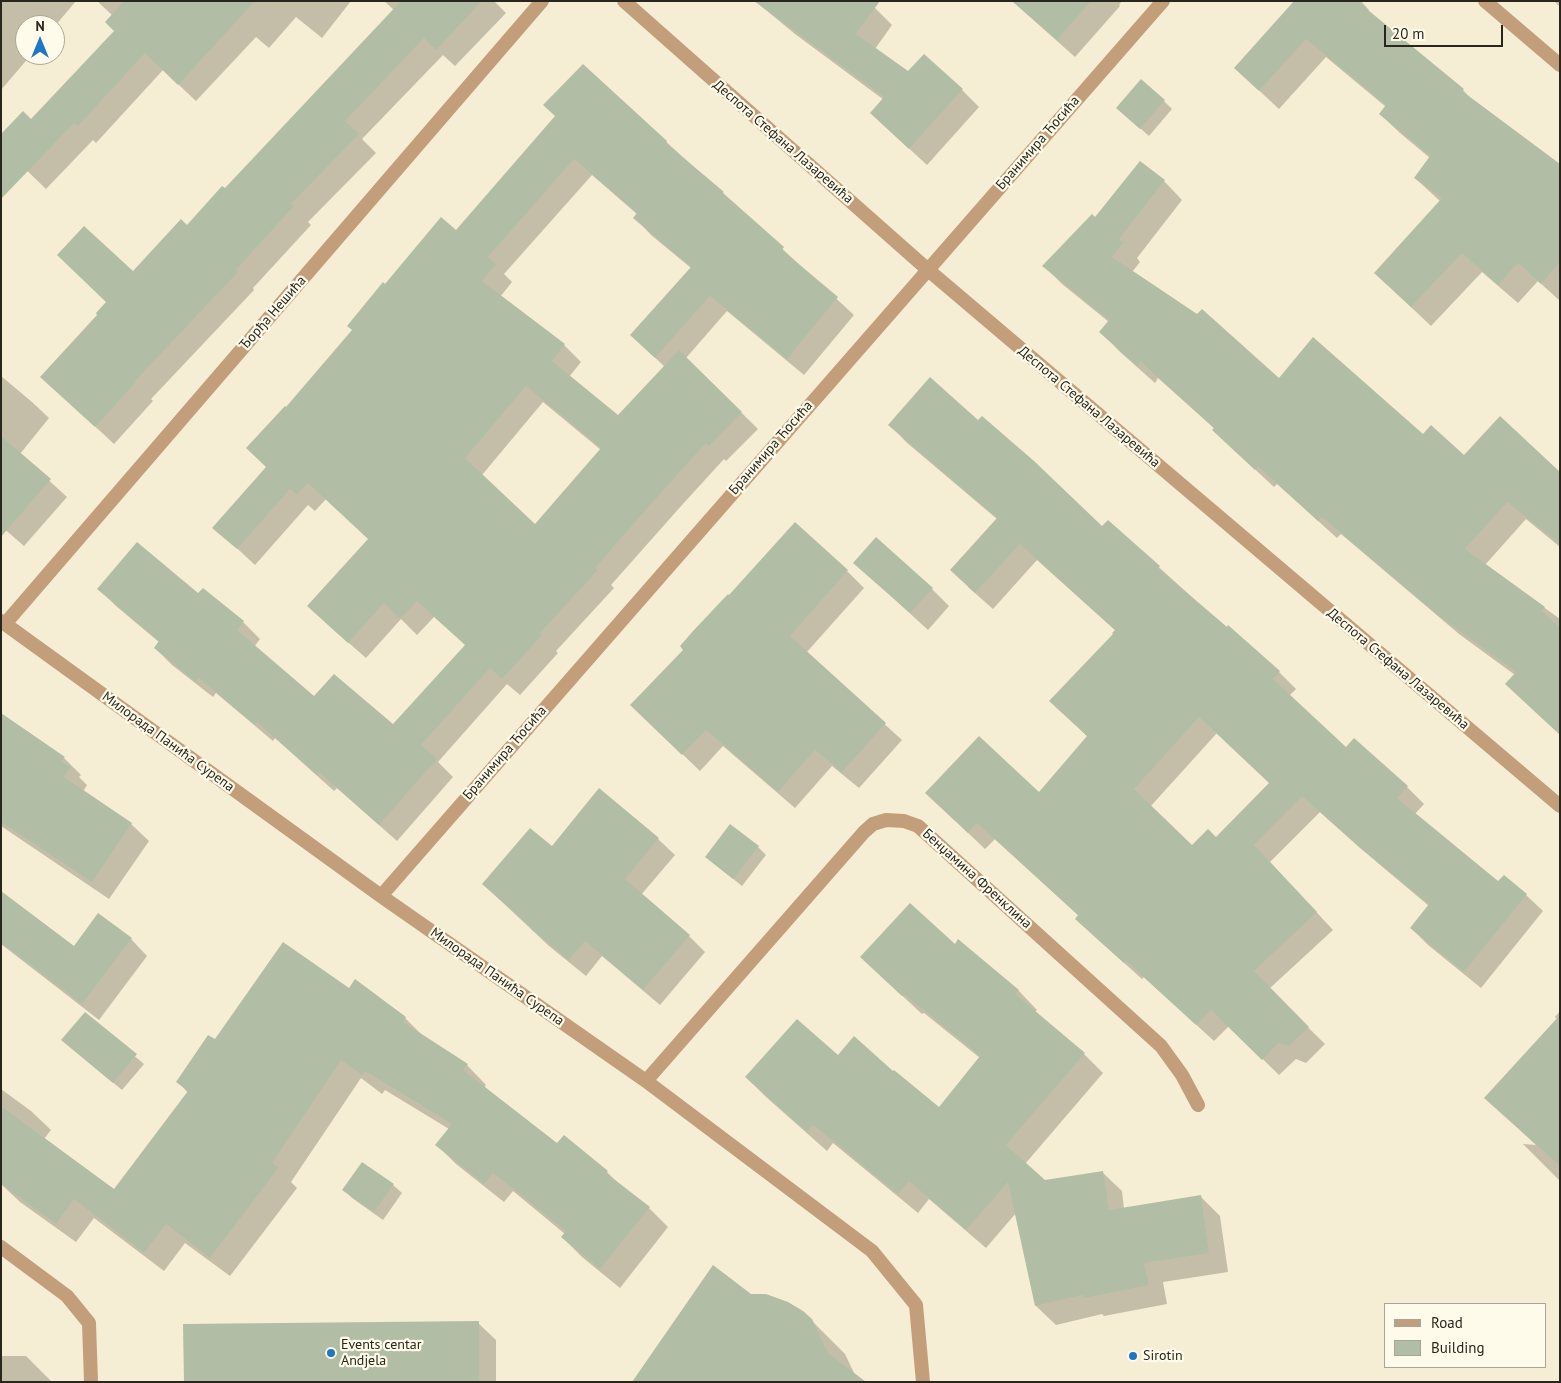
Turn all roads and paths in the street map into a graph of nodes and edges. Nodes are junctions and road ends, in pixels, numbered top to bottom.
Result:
1 (542, 1) edge
2 (624, 1) edge
3 (1163, 1) edge
4 (1485, 1) edge
5 (1560, 65) edge
6 (927, 269) junction
7 (3, 623) edge
8 (1560, 806) edge
9 (381, 896) junction
10 (646, 1081) junction
11 (1198, 1105) dead end
12 (1, 1247) edge
13 (92, 1382) edge
14 (923, 1382) edge

1 - 7 street, Ђорђа Нешића
2 - 6 street, Деспота Стефана Лазаревића
3 - 6 street, Бранимира Ћосића
4 - 5 street
6 - 8 street, Деспота Стефана Лазаревића
6 - 9 street, Бранимира Ћосића
7 - 9 street, Милорада Панића Сурепа
9 - 10 street, Милорада Панића Сурепа
10 - 11 street, Бенџамина Френклина
10 - 14 street, Милорада Панића Сурепа
12 - 13 street

